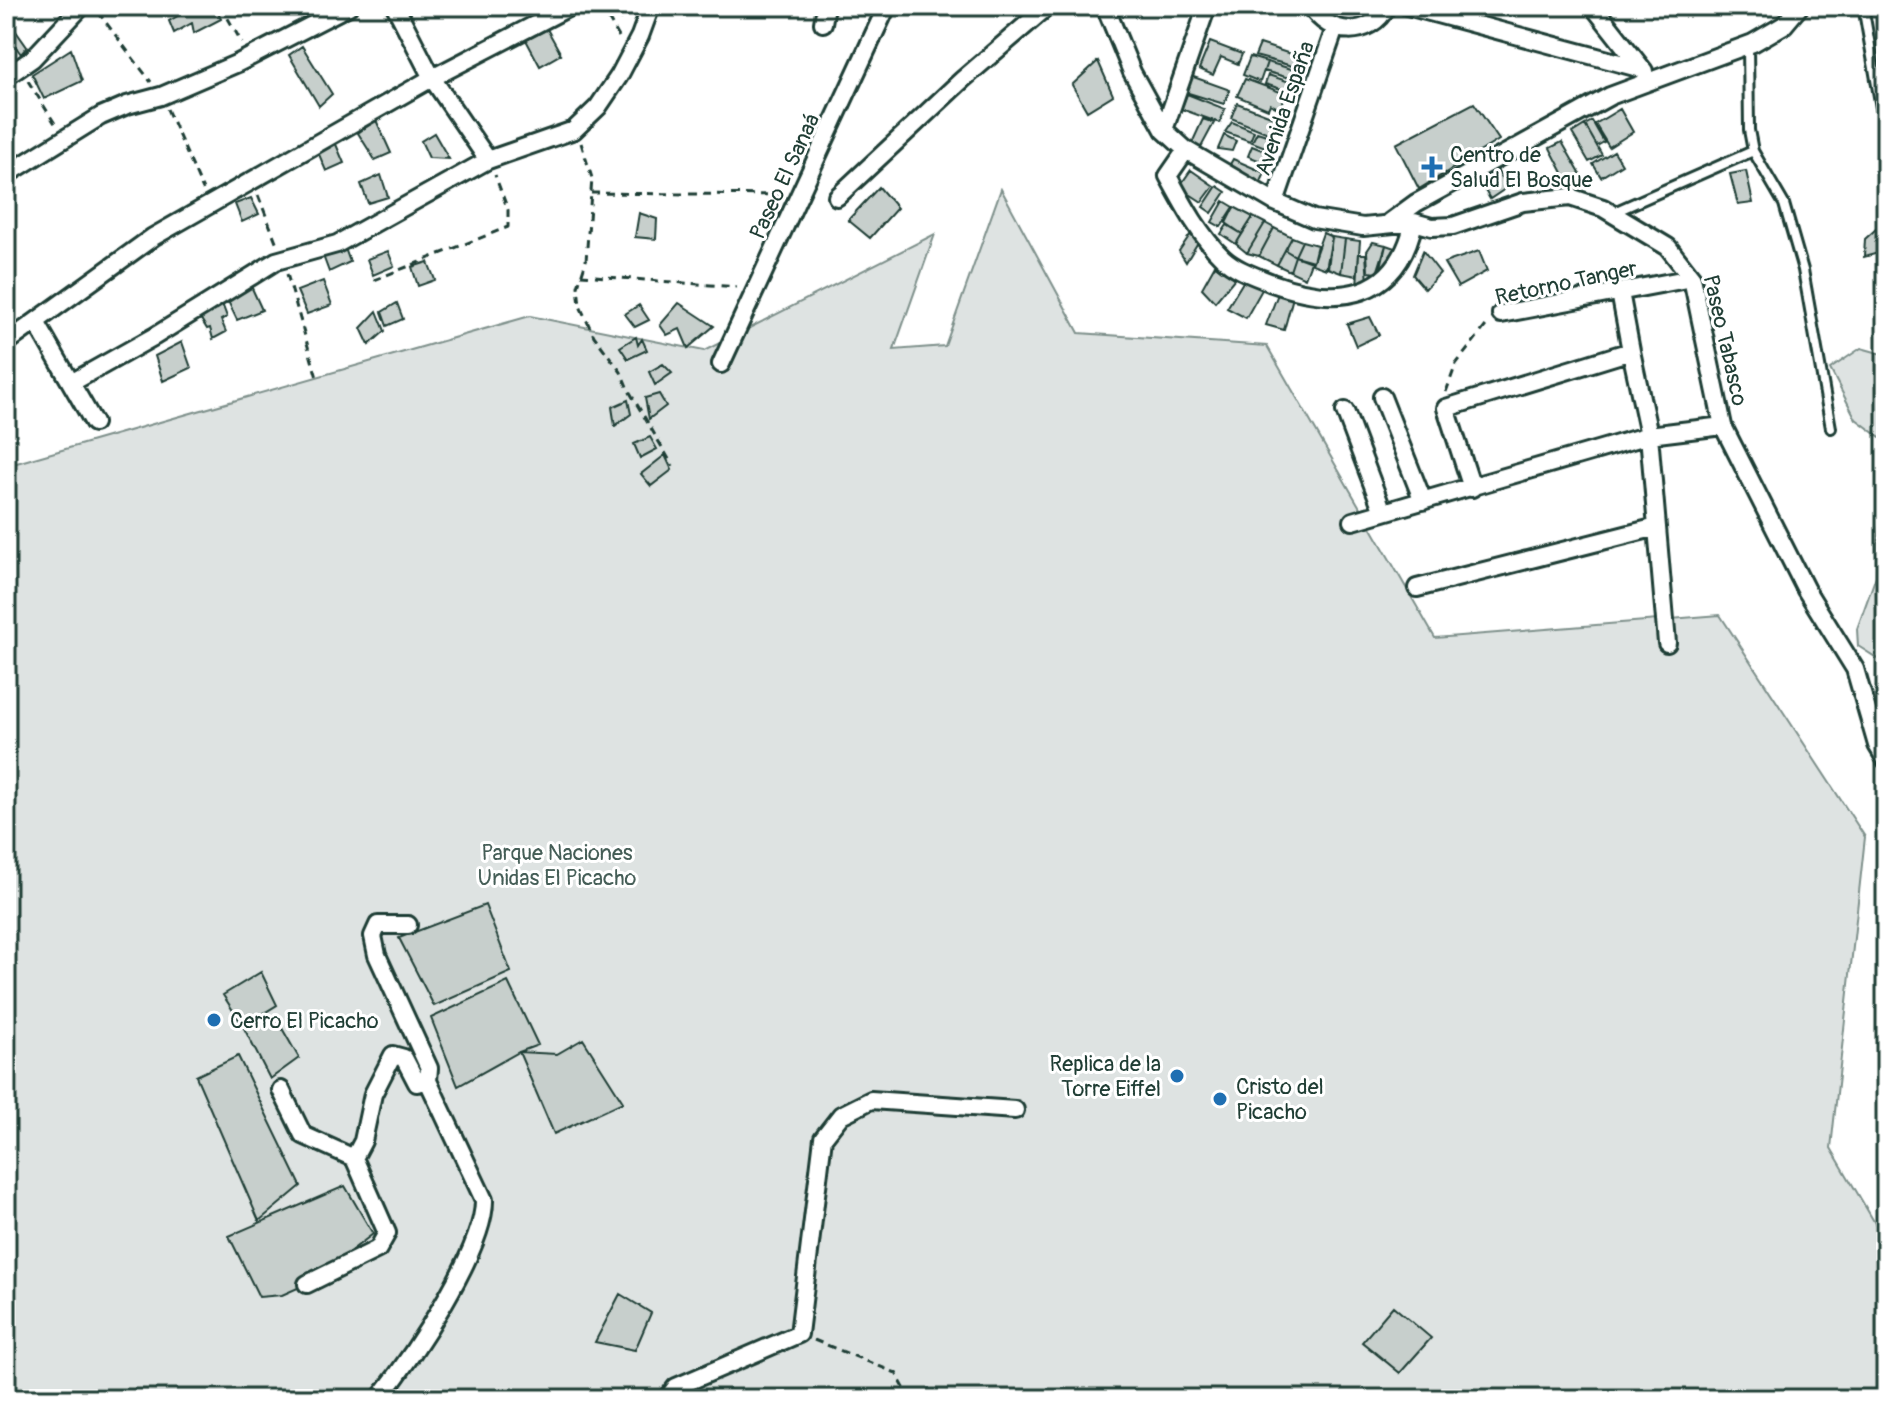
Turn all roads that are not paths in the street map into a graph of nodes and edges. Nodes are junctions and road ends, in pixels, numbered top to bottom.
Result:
1 (82, 6) edge
2 (349, 6) edge
3 (395, 6) edge
4 (571, 6) edge
5 (651, 6) edge
6 (887, 6) edge
7 (1048, 6) edge
8 (1105, 6) edge
9 (1207, 6) edge
10 (1311, 6) edge
11 (1387, 6) edge
12 (1407, 6) edge
13 (1593, 6) edge
14 (1783, 6) edge
15 (1800, 6) edge
16 (1863, 6) edge
17 (1784, 25) junction
18 (1335, 28) junction
19 (1748, 44) junction
20 (13, 73) edge
21 (1646, 74) junction
22 (432, 78) junction
23 (1164, 130) junction
24 (1886, 136) edge
25 (1186, 150) junction
26 (1753, 151) junction
27 (488, 160) junction
28 (6, 175) edge
29 (837, 197) dead end
30 (1275, 202) junction
31 (1612, 213) junction
32 (1390, 222) junction
33 (1414, 222) junction
34 (1692, 278) junction
35 (1620, 292) junction
36 (1501, 314) road end
37 (36, 322) junction
38 (6, 343) edge
39 (1631, 351) junction
40 (721, 364) dead end
41 (71, 383) junction
42 (1382, 397) dead end
43 (1345, 411) dead end
44 (94, 423) dead end
45 (1723, 426) junction
46 (1831, 428) dead end
47 (1649, 435) junction
48 (1472, 488) junction
49 (1423, 501) junction
50 (1383, 512) junction
51 (1353, 521) dead end
52 (1657, 527) junction
53 (1417, 588) dead end
54 (1667, 643) dead end
55 (1886, 760) edge
56 (408, 925) dead end
57 (428, 1081) junction
58 (281, 1090) dead end
59 (1015, 1110) dead end
60 (354, 1158) junction
61 (307, 1284) dead end
62 (379, 1399) edge
63 (667, 1399) edge

1 - 20 street
2 - 28 street
3 - 22 street
4 - 22 street
5 - 27 street
6 - 40 street, Paseo El Sanaá
7 - 29 street
8 - 23 street, Paseo Tabasco
9 - 23 street
10 - 18 street
11 - 18 street
12 - 21 street
13 - 21 street
14 - 17 street
15 - 17 street
16 - 24 lane
17 - 19 street
18 - 30 street, Avenida España
19 - 21 street
19 - 26 lane
21 - 32 street
22 - 27 street
22 - 37 street
23 - 25 street, Paseo Tabasco
25 - 30 street, Paseo Tabasco
25 - 33 street
26 - 31 lane
26 - 46 lane
27 - 41 street
30 - 32 street, Paseo Tabasco
31 - 33 street, Paseo Tabasco
31 - 34 street, Paseo Tabasco
32 - 33 street, Paseo Tabasco
34 - 35 street, Retorno Tanger
34 - 45 street, Paseo Tabasco
35 - 36 street, Retorno Tanger
35 - 39 street
37 - 38 street
37 - 41 street
39 - 47 street
39 - 48 street
41 - 44 street
42 - 49 street
43 - 50 street
45 - 47 street
45 - 55 street, Paseo Tabasco
47 - 48 street
47 - 52 street
48 - 49 street
49 - 50 street
50 - 51 street
52 - 53 street
52 - 54 street
56 - 57 street
57 - 60 street
57 - 62 street
58 - 60 street
59 - 63 street
60 - 61 street

